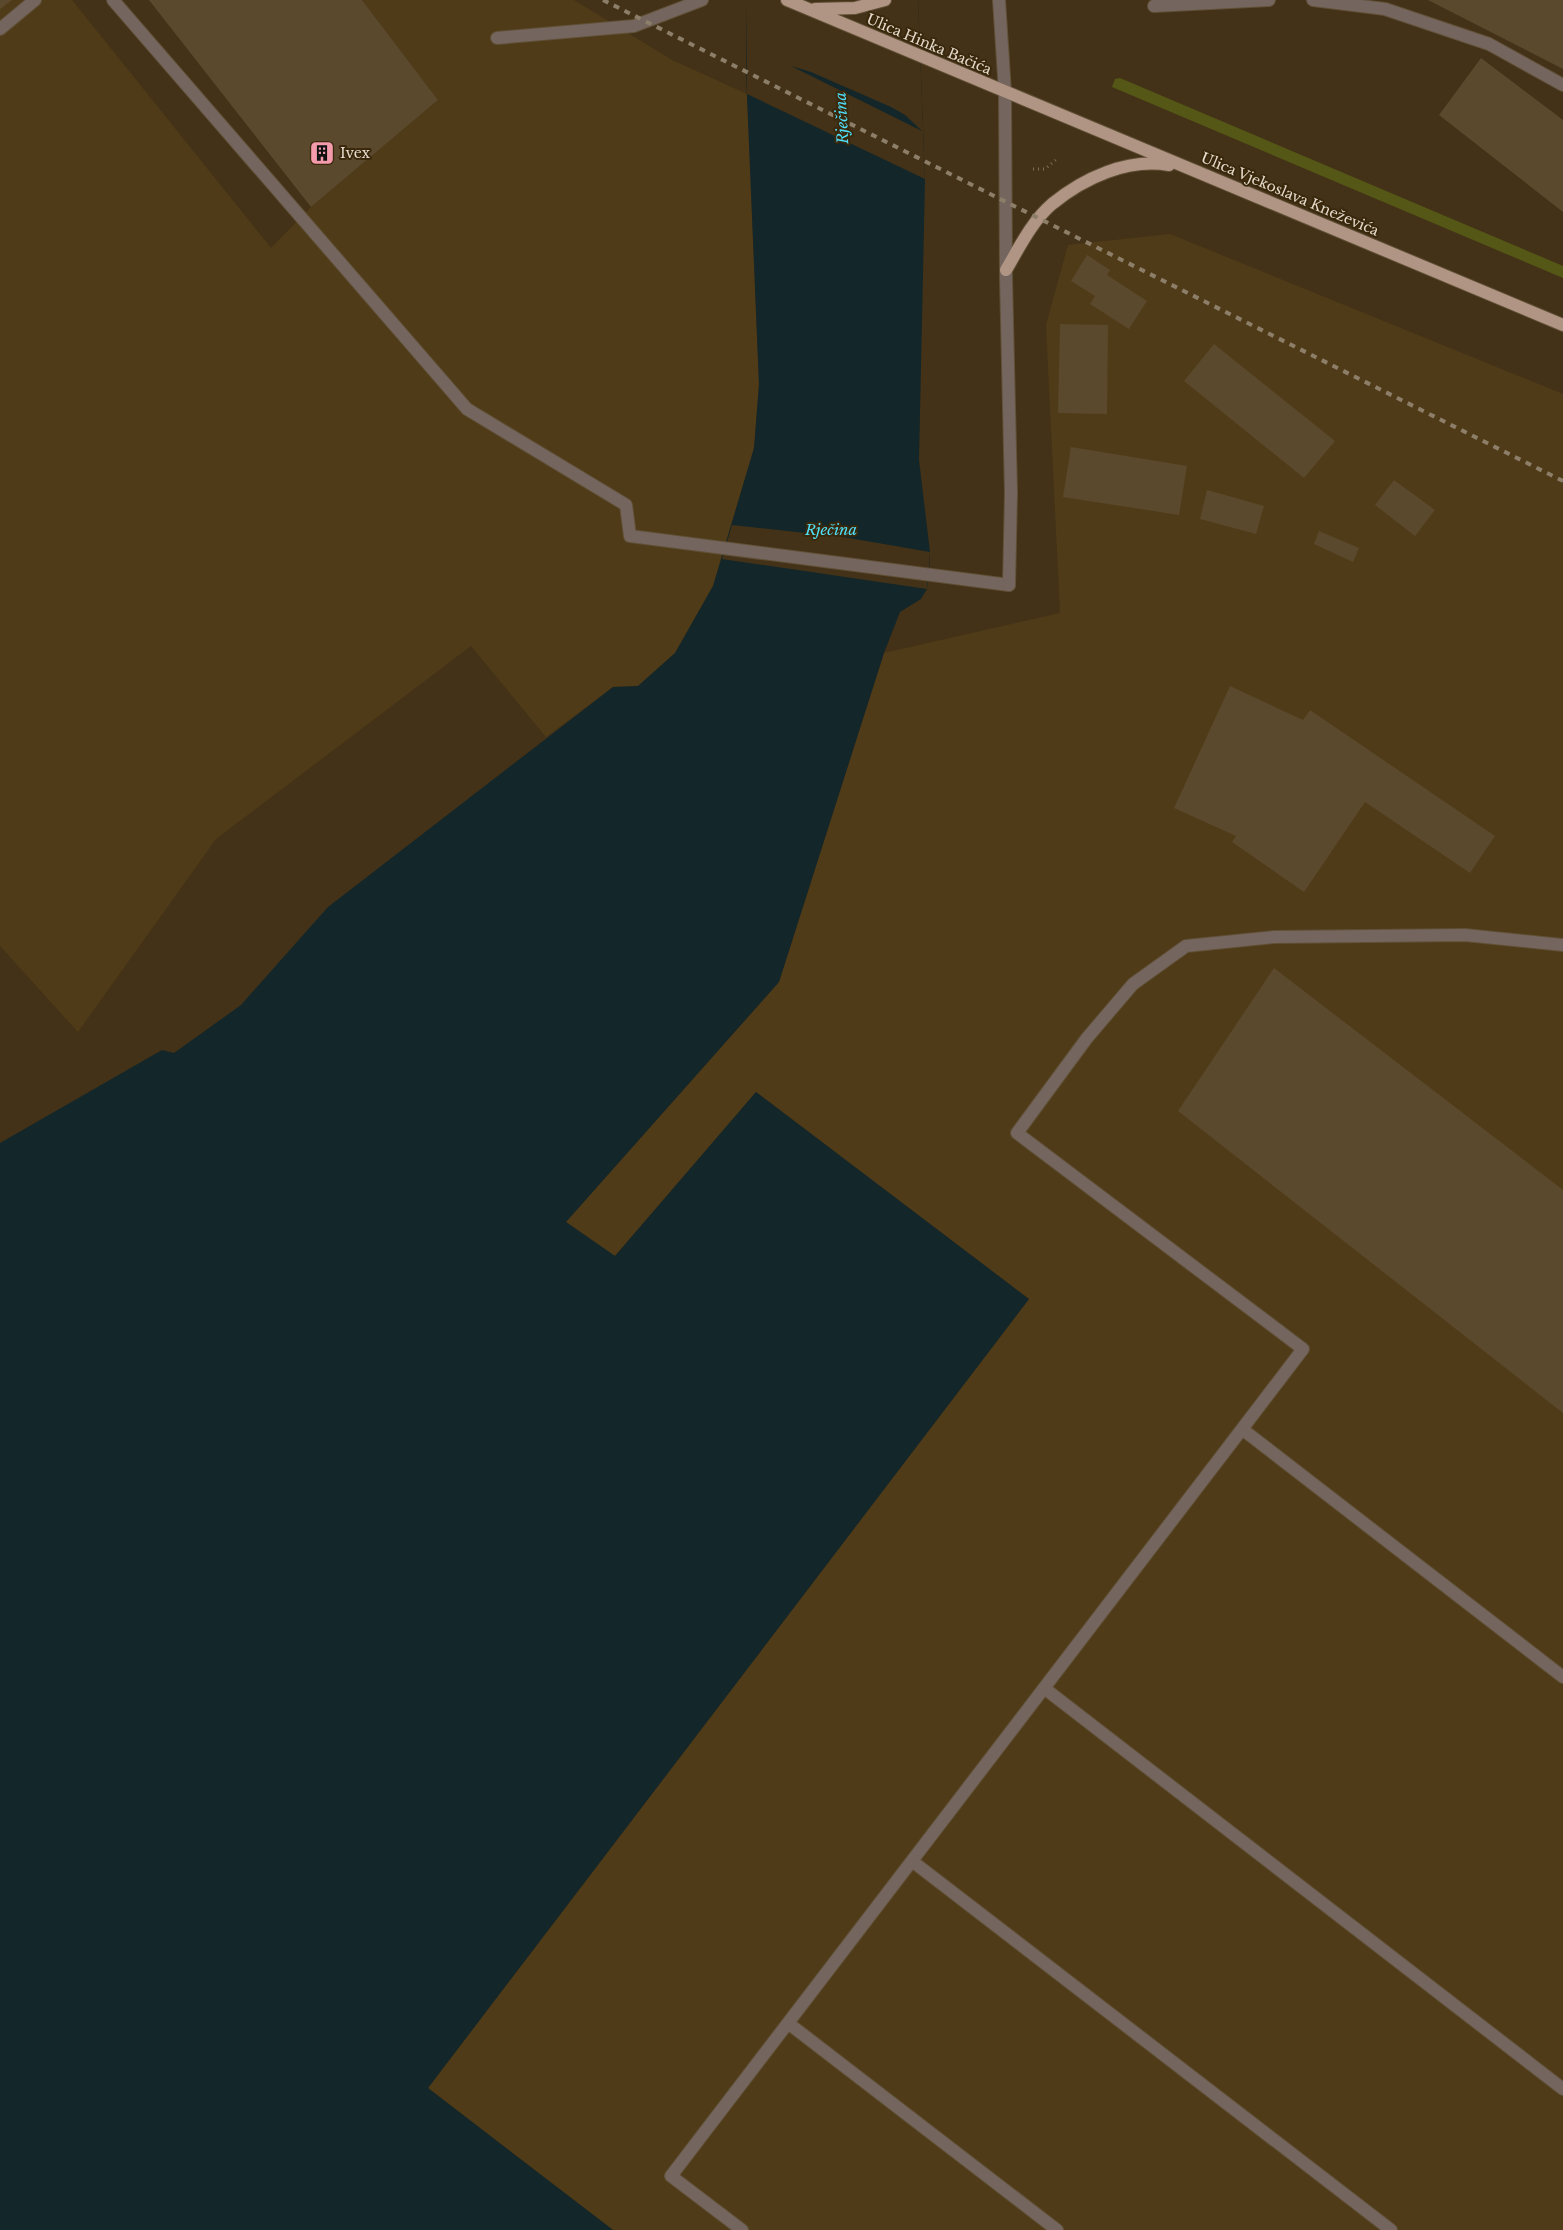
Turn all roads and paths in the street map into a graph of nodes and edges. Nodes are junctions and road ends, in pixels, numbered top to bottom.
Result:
1 (35, 0) edge
2 (113, 0) edge
3 (702, 0) edge
4 (787, 0) edge
5 (885, 0) edge
6 (999, 0) edge
7 (1269, 0) edge
8 (1313, 0) edge
9 (1154, 6) dead end
10 (810, 10) junction
11 (0, 29) edge
12 (497, 38) dead end
13 (1563, 85) edge
14 (1005, 92) junction
15 (1057, 159) dead end
16 (1191, 169) junction
17 (1025, 170) dead end
18 (1006, 270) junction
19 (1563, 325) edge
20 (1563, 944) edge
21 (1242, 1429) junction
22 (1563, 1677) edge
23 (1044, 1688) junction
24 (912, 1861) junction
25 (788, 2023) junction
26 (1563, 2089) edge
27 (742, 2230) edge
28 (1057, 2230) edge
29 (1391, 2230) edge

1 - 11 street
2 - 18 street
3 - 12 street
4 - 10 main road, Ulica Hinka Bačića
5 - 10 main road
6 - 14 street
7 - 9 street
8 - 13 street
10 - 14 main road, Ulica Hinka Bačića
14 - 16 main road, Ulica Vjekoslava Kneževića
14 - 18 street
15 - 17 path
16 - 18 main road
16 - 19 main road, Ulica Vjekoslava Kneževića
20 - 21 street
21 - 22 street
21 - 23 street
23 - 24 street
23 - 26 street
24 - 25 street
24 - 29 street
25 - 27 street
25 - 28 street

